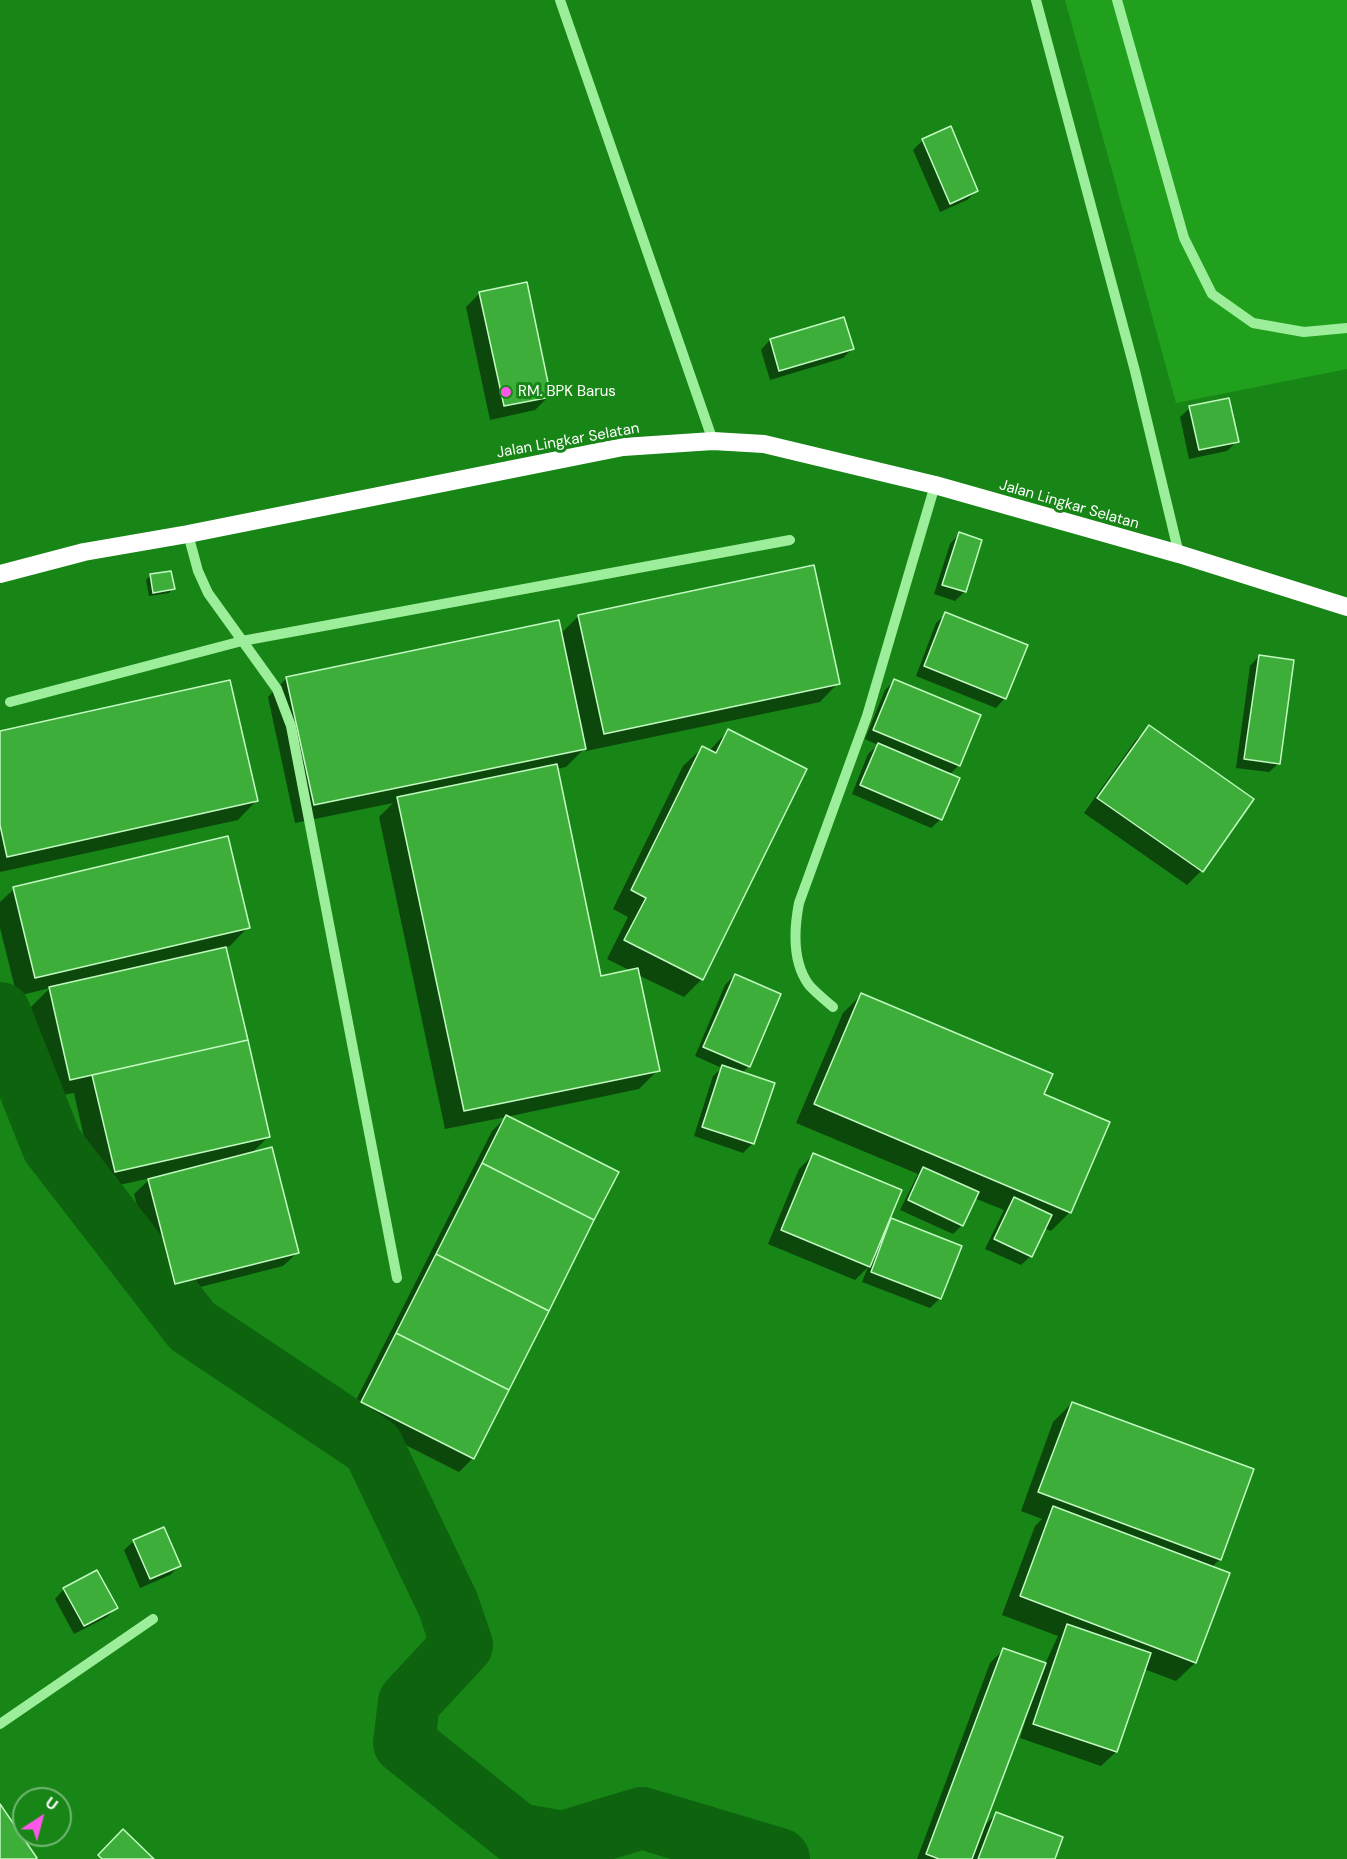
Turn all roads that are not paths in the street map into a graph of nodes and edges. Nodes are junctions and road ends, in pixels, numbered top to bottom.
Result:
1 (560, 0) edge
2 (1036, 0) edge
3 (1117, 0) edge
4 (1347, 328) edge
5 (713, 441) junction
6 (935, 485) junction
7 (188, 534) junction
8 (790, 540) dead end
9 (1179, 554) junction
10 (0, 574) edge
11 (1347, 608) edge
12 (242, 641) junction
13 (10, 702) dead end
14 (833, 1008) dead end
15 (397, 1278) dead end
16 (153, 1619) dead end
17 (0, 1724) edge

1 - 5 street
2 - 9 street
3 - 4 street
5 - 6 highway, Jalan Lingkar Selatan
5 - 7 highway, Jalan Lingkar Selatan
6 - 9 highway, Jalan Lingkar Selatan
6 - 14 street
7 - 10 highway, Jalan Lingkar Selatan
7 - 12 street
8 - 12 street
9 - 11 highway, Jalan Lingkar Selatan
12 - 13 street
12 - 15 street
16 - 17 street

